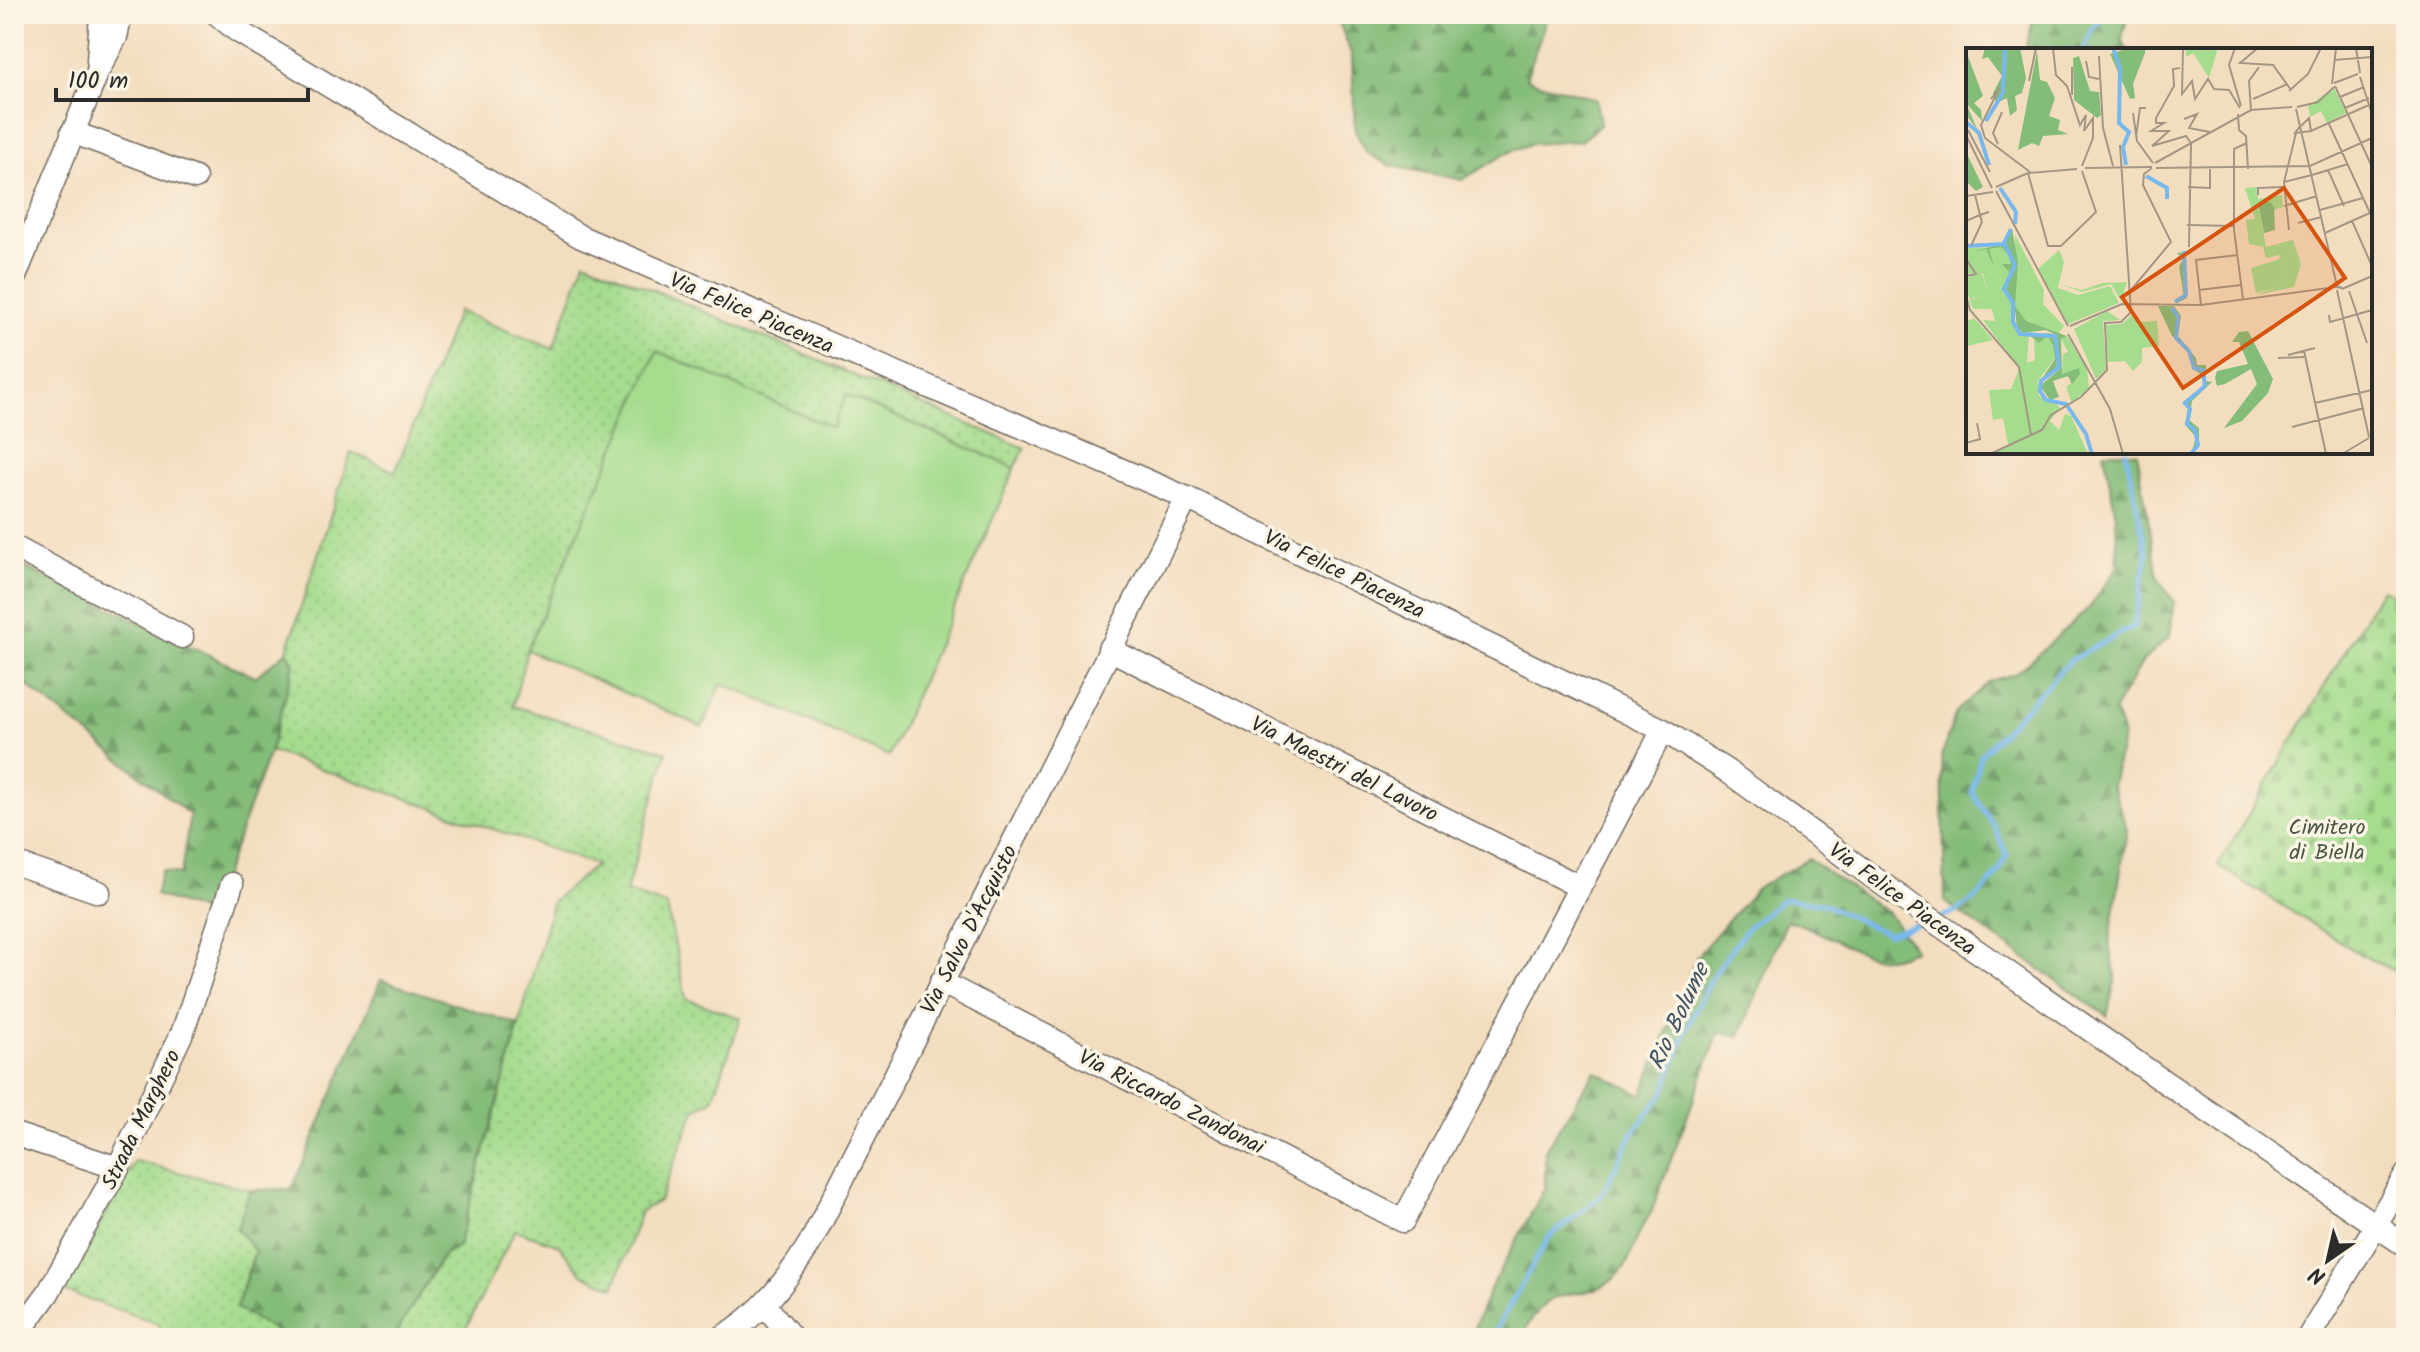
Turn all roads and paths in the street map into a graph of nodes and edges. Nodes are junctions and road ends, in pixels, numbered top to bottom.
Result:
1 (101, 14) edge
2 (121, 14) edge
3 (217, 15) edge
4 (98, 71) junction
5 (72, 132) junction
6 (195, 178) dead end
7 (14, 279) edge
8 (1187, 498) junction
9 (14, 547) edge
10 (182, 637) dead end
11 (1109, 649) junction
12 (1663, 730) junction
13 (14, 863) edge
14 (232, 884) dead end
15 (1580, 887) junction
16 (99, 892) dead end
17 (941, 982) junction
18 (14, 1134) edge
19 (118, 1168) junction
20 (2406, 1175) edge
21 (2375, 1226) junction
22 (2406, 1246) edge
23 (765, 1305) junction
24 (15, 1338) edge
25 (721, 1338) edge
26 (792, 1338) edge
27 (2308, 1338) edge

1 - 4 street
2 - 4 street
3 - 8 street, Via Felice Piacenza
4 - 5 street
5 - 6 street
5 - 7 street
8 - 11 street, Via Salvo D'Acquisto
8 - 12 street, Via Felice Piacenza
9 - 10 street
11 - 15 street, Via Maestri del Lavoro
11 - 17 street, Via Salvo D'Acquisto
12 - 15 street
12 - 21 street, Via Felice Piacenza
13 - 16 street
14 - 19 street, Strada Marghero
15 - 17 street, Via Riccardo Zandonai
17 - 23 street, Via Salvo D'Acquisto
18 - 19 street
19 - 24 street, Strada Marghero
20 - 21 street
21 - 22 street, Via Felice Piacenza
21 - 27 street
23 - 25 street, Via Salvo D'Acquisto
23 - 26 street

